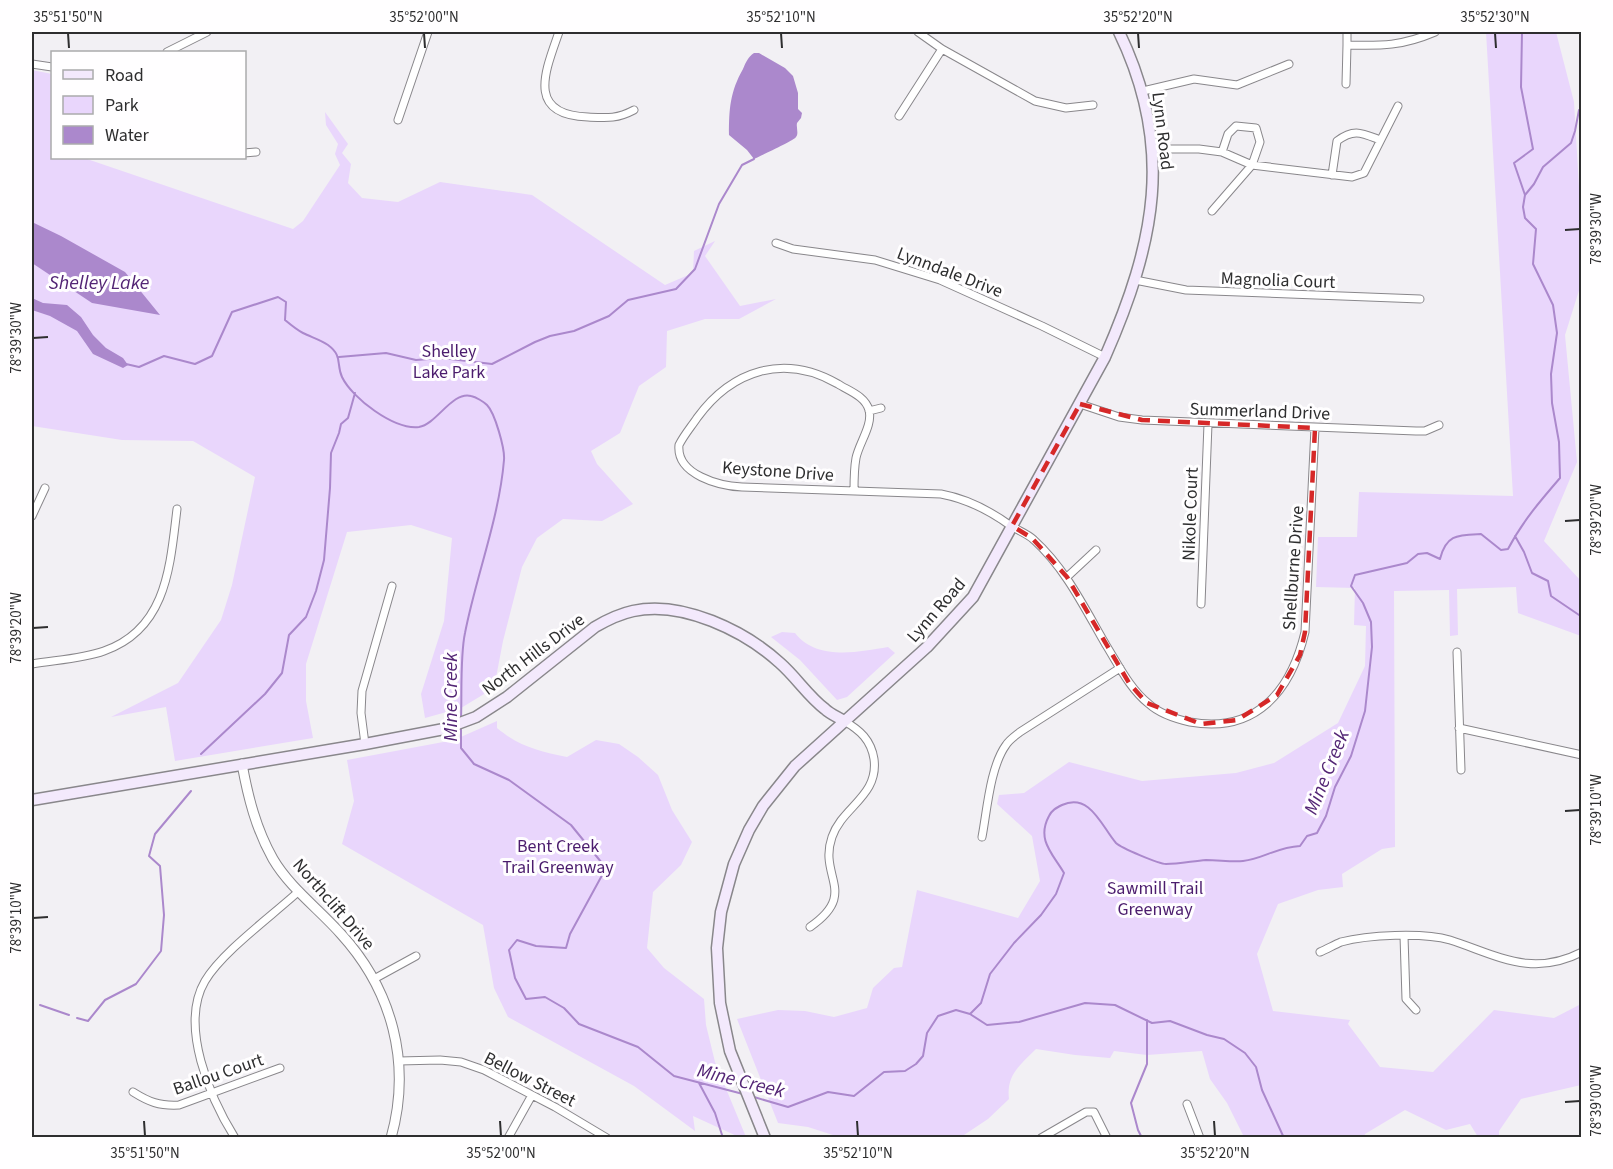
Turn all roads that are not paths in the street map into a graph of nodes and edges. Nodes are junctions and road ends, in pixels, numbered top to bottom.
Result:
1 (207, 32) edge
2 (428, 32) edge
3 (559, 32) edge
4 (918, 32) edge
5 (1119, 32) edge
6 (1347, 32) edge
7 (1435, 32) edge
8 (1347, 45) junction
9 (942, 49) junction
10 (169, 51) edge
11 (32, 63) edge
12 (1289, 64) dead end
13 (51, 68) edge
14 (1346, 84) dead end
15 (1143, 91) junction
16 (1093, 105) dead end
17 (1398, 106) dead end
18 (634, 110) dead end
19 (899, 116) dead end
20 (398, 120) dead end
21 (1380, 140) junction
22 (1153, 149) junction
23 (256, 152) dead end
24 (1222, 152) junction
25 (246, 153) edge
26 (1252, 165) junction
27 (1332, 175) junction
28 (1212, 211) dead end
29 (776, 243) dead end
30 (1135, 280) junction
31 (1420, 300) dead end
32 (1105, 357) junction
33 (1080, 404) junction
34 (880, 408) dead end
35 (869, 411) junction
36 (1208, 424) junction
37 (1439, 425) dead end
38 (1315, 428) junction
39 (679, 452) junction
40 (670, 453) dead end
41 (45, 488) dead end
42 (854, 490) junction
43 (177, 508) dead end
44 (32, 516) edge
45 (1012, 526) junction
46 (1096, 550) dead end
47 (1067, 577) junction
48 (392, 586) dead end
49 (1201, 604) dead end
50 (1457, 652) dead end
51 (32, 664) edge
52 (1120, 668) junction
53 (844, 721) junction
54 (1459, 728) junction
55 (365, 744) junction
56 (1581, 755) edge
57 (242, 764) junction
58 (1461, 770) dead end
59 (32, 800) edge
60 (982, 837) dead end
61 (299, 891) junction
62 (810, 927) dead end
63 (1404, 936) junction
64 (1320, 952) dead end
65 (1581, 952) edge
66 (416, 956) dead end
67 (374, 978) junction
68 (1416, 1010) dead end
69 (399, 1061) junction
70 (280, 1068) dead end
71 (132, 1092) dead end
72 (213, 1093) junction
73 (532, 1095) junction
74 (1186, 1104) dead end
75 (764, 1136) edge
76 (235, 1137) edge
77 (392, 1137) edge
78 (508, 1137) edge
79 (607, 1137) edge
80 (1041, 1137) edge
81 (1107, 1137) edge
82 (1200, 1137) edge

1 - 10 street
2 - 20 street
3 - 18 street
4 - 9 street
5 - 15 main road, Lynn Road
6 - 8 street
7 - 8 street
8 - 14 street
9 - 16 street
9 - 19 street
11 - 13 street
12 - 15 street
15 - 22 main road, Lynn Road
17 - 21 street
21 - 27 street
21 - 27 street
22 - 24 street
22 - 30 main road, Lynn Road
23 - 25 street
24 - 26 street
24 - 26 street
26 - 27 street
26 - 28 street
29 - 32 street, Lynndale Drive
30 - 31 street, Magnolia Court
30 - 32 main road, Lynn Road
32 - 33 main road, Lynn Road
33 - 36 street, Summerland Drive
33 - 45 main road, Lynn Road
34 - 35 street
35 - 39 street
35 - 42 street, Keystone Drive
36 - 38 street, Summerland Drive
36 - 49 street, Nikole Court
37 - 38 street, Summerland Drive
38 - 52 street, Shellburne Drive
39 - 40 street
39 - 42 street, Keystone Drive
41 - 44 street
42 - 45 street, Keystone Drive
43 - 51 street
45 - 47 street, Shellburne Drive
45 - 53 main road, Lynn Road
46 - 47 street
47 - 52 street, Shellburne Drive
48 - 55 street
50 - 54 street
52 - 60 street
53 - 55 main road, North Hills Drive
53 - 62 street
53 - 75 main road, Lynn Road
54 - 56 street
54 - 58 street
55 - 57 main road, North Hills Drive
57 - 59 main road, North Hills Drive
57 - 61 street, Northclift Drive
61 - 67 street, Northclift Drive
61 - 72 street
63 - 64 street
63 - 65 street
63 - 68 street
66 - 67 street
67 - 69 street, Northclift Drive
69 - 73 street, Bellow Street
69 - 77 street, Northclift Drive
70 - 72 street, Ballou Court
71 - 72 street, Ballou Court
72 - 76 street
73 - 78 street
73 - 79 street, Bellow Street
74 - 82 street
80 - 81 street

